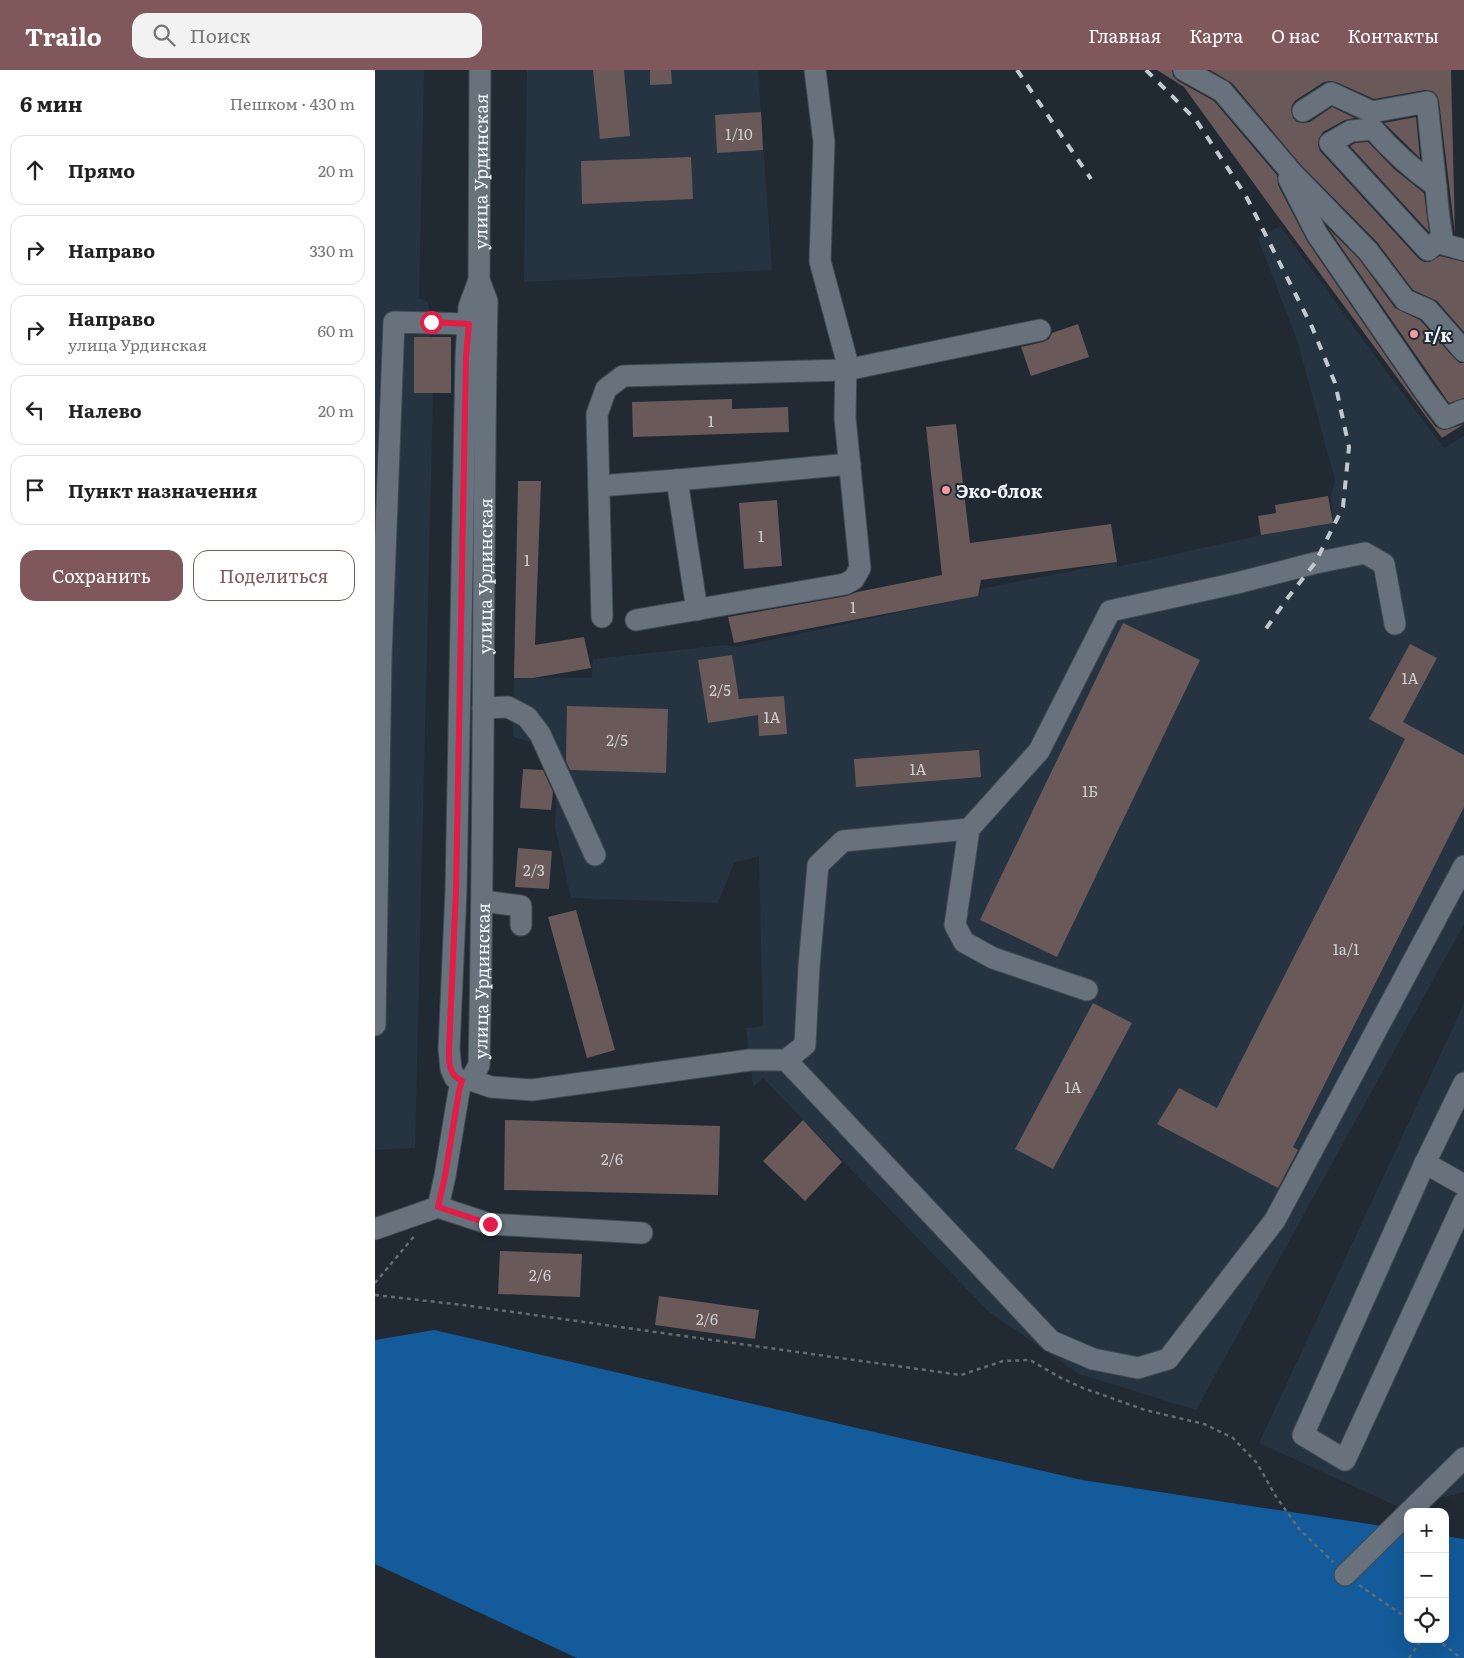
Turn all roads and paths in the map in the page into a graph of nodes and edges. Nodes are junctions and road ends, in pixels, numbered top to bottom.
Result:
1 (480, 70) edge
2 (815, 70) edge
3 (1184, 70) edge
4 (1303, 111) dead end
5 (1373, 120) junction
6 (1274, 152) junction
7 (1436, 186) junction
8 (1442, 236) junction
9 (1464, 250) edge
10 (385, 321) edge
11 (477, 324) junction
12 (1039, 330) dead end
13 (1464, 351) edge
14 (846, 370) junction
15 (1464, 410) edge
16 (850, 464) junction
17 (677, 480) junction
18 (599, 486) junction
19 (697, 610) junction
20 (602, 617) dead end
21 (636, 620) dead end
22 (1395, 624) dead end
23 (378, 652) edge
24 (483, 708) junction
25 (969, 829) junction
26 (595, 855) dead end
27 (1464, 866) edge
28 (483, 901) junction
29 (521, 925) dead end
30 (1087, 990) dead end
31 (375, 1025) edge
32 (786, 1060) junction
33 (467, 1081) junction
34 (1464, 1083) edge
35 (1425, 1163) junction
36 (1464, 1185) edge
37 (1464, 1202) edge
38 (438, 1207) junction
39 (375, 1229) edge
40 (419, 1230) dead end
41 (642, 1233) dead end
42 (375, 1283) edge
43 (375, 1295) edge
44 (1464, 1458) edge
45 (1412, 1508) edge
46 (1404, 1516) edge
47 (1345, 1575) junction
48 (1404, 1616) edge
49 (1419, 1643) edge
50 (1441, 1643) edge
51 (1409, 1658) edge
52 (1461, 1658) edge

1 - 11 street, улица Урдинская
2 - 14 street
3 - 6 street
4 - 5 street
5 - 7 street
5 - 7 street
5 - 8 street
6 - 13 street
6 - 15 street
7 - 8 street
8 - 9 street
10 - 11 street
10 - 23 street
11 - 24 street, улица Урдинская
11 - 33 street
12 - 14 street
14 - 16 street
14 - 18 street
16 - 17 street
16 - 19 street
17 - 18 street
17 - 19 street
18 - 20 street
19 - 21 street
22 - 25 street
23 - 31 street
24 - 26 street
24 - 28 street, улица Урдинская
25 - 30 street
25 - 32 street
27 - 32 street
28 - 29 street
28 - 33 street, улица Урдинская
32 - 33 street
33 - 38 street, улица Урдинская
34 - 35 street
35 - 36 street
35 - 37 street
38 - 39 street
38 - 41 street
40 - 42 path
43 - 47 path
44 - 45 street
46 - 47 street
47 - 48 path
49 - 51 path
50 - 52 path

